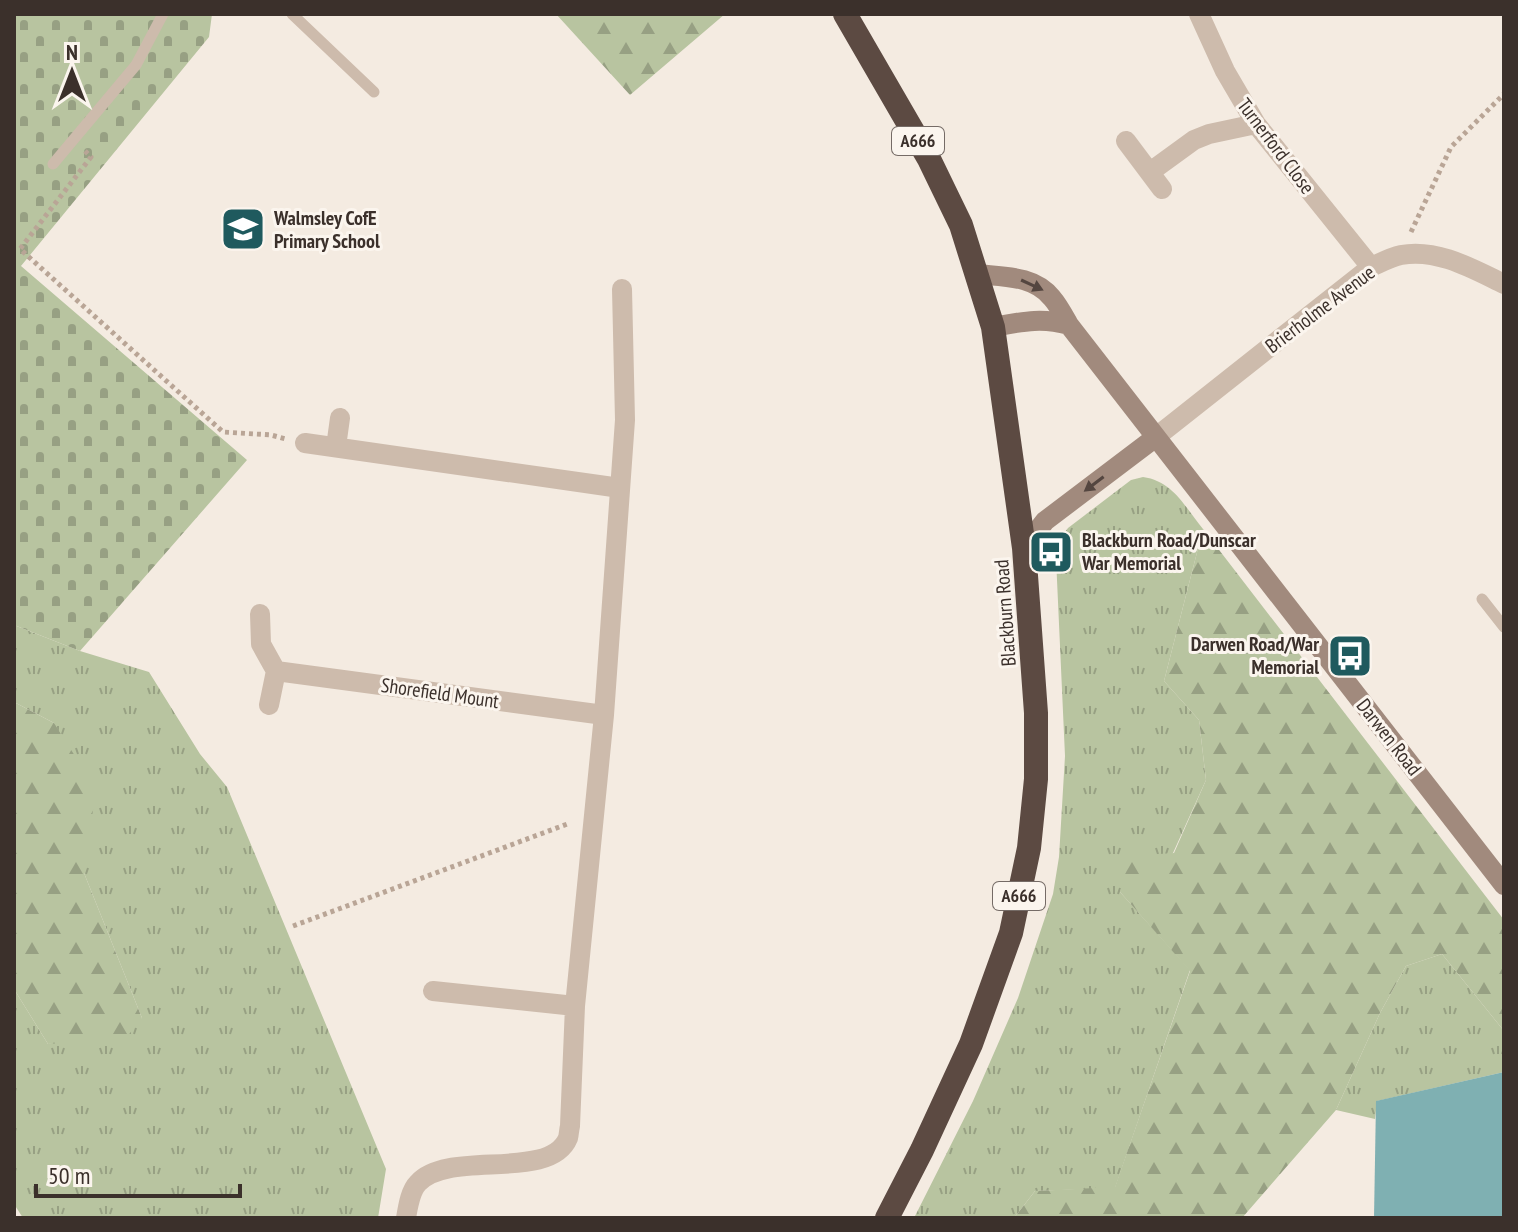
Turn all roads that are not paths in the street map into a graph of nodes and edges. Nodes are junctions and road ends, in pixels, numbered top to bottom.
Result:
1 (163, 14) edge
2 (292, 14) edge
3 (845, 14) edge
4 (1199, 14) edge
5 (374, 92) dead end
6 (1256, 124) junction
7 (1126, 141) dead end
8 (53, 164) dead end
9 (1150, 172) junction
10 (1162, 189) dead end
11 (1371, 267) junction
12 (976, 274) junction
13 (1504, 284) edge
14 (622, 289) dead end
15 (1069, 325) junction
16 (993, 327) junction
17 (340, 418) dead end
18 (1156, 437) junction
19 (305, 443) road end
20 (336, 447) junction
21 (620, 488) junction
22 (1024, 548) junction
23 (1482, 599) dead end
24 (260, 614) dead end
25 (1504, 627) edge
26 (276, 671) junction
27 (269, 705) dead end
28 (604, 715) junction
29 (1504, 885) edge
30 (443, 998) dead end
31 (575, 1006) junction
32 (406, 1218) edge
33 (887, 1218) edge

1 - 8 lane
2 - 5 lane
3 - 12 highway, Blackburn Road / A666
4 - 6 street, Turnerford Close
6 - 9 street
6 - 11 street, Turnerford Close
7 - 9 street
9 - 10 street
11 - 13 street, Brierholme Avenue
11 - 18 street, Brierholme Avenue
12 -> 15 main road, Darwen Road
12 - 16 highway, Blackburn Road / A666
14 - 21 street
15 - 16 main road
15 - 18 main road, Darwen Road
16 - 22 highway, Blackburn Road / A666
17 - 20 street
18 -> 22 main road
18 - 29 main road, Darwen Road
19 - 20 street
20 - 21 street
21 - 28 street
22 - 33 highway, Blackburn Road / A666
23 - 25 lane
24 - 26 street
26 - 27 street
26 - 28 street, Shorefield Mount
28 - 31 street
30 - 31 street
31 - 32 street

